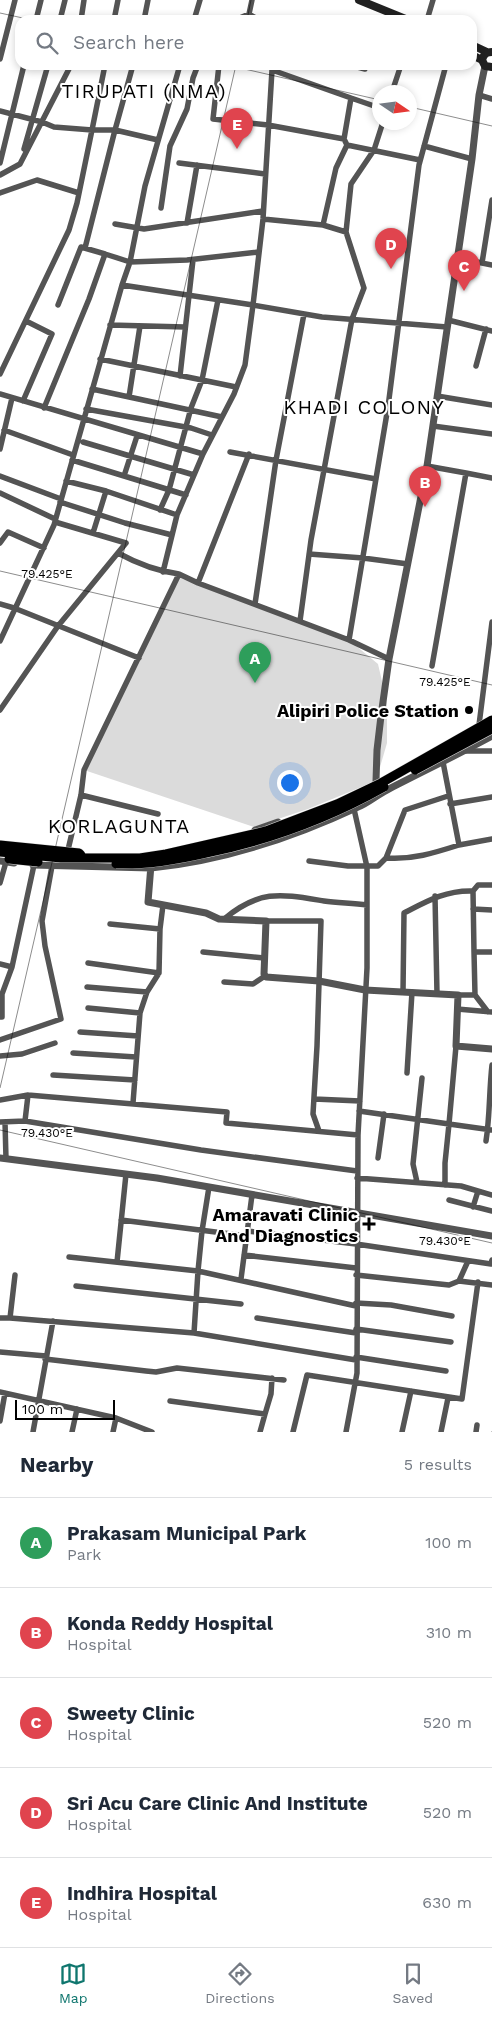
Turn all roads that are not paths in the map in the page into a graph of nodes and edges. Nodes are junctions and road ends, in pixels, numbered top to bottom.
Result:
1 (15, 0) edge
2 (41, 0) edge
3 (65, 0) edge
4 (84, 0) edge
5 (118, 0) edge
6 (148, 0) edge
7 (200, 0) edge
8 (252, 0) edge
9 (359, 0) edge
10 (432, 0) edge
11 (378, 3) edge
12 (249, 14) edge
13 (37, 15) edge
14 (61, 15) edge
15 (82, 15) edge
16 (115, 15) edge
17 (145, 15) edge
18 (196, 15) edge
19 (388, 15) edge
20 (428, 15) edge
21 (477, 47) edge
22 (491, 52) edge
23 (0, 59) edge
24 (486, 64) edge
25 (23, 70) edge
26 (47, 70) edge
27 (68, 70) edge
28 (104, 70) edge
29 (131, 70) edge
30 (179, 70) edge
31 (196, 70) edge
32 (218, 70) edge
33 (272, 70) edge
34 (277, 70) edge
35 (399, 70) edge
36 (445, 70) edge
37 (394, 85) edge
38 (479, 95) junction
39 (351, 98) junction
40 (492, 99) edge
41 (372, 105) edge
42 (0, 111) edge
43 (12, 114) junction
44 (33, 119) junction
45 (42, 122) junction
46 (268, 125) junction
47 (92, 130) junction
48 (115, 130) junction
49 (380, 130) edge
50 (158, 140) junction
51 (346, 142) junction
52 (424, 146) junction
53 (374, 150) junction
54 (472, 159) junction
55 (420, 160) junction
56 (21, 161) junction
57 (0, 163) edge
58 (179, 163) dead end
59 (197, 165) junction
60 (266, 174) junction
61 (0, 175) edge
62 (0, 193) edge
63 (79, 193) junction
64 (492, 200) edge
65 (161, 208) dead end
66 (263, 211) junction
67 (263, 219) junction
68 (187, 223) junction
69 (115, 224) dead end
70 (323, 225) junction
71 (137, 228) junction
72 (346, 232) junction
73 (85, 248) junction
74 (259, 252) junction
75 (105, 254) junction
76 (458, 258) junction
77 (193, 260) junction
78 (130, 262) junction
79 (482, 263) junction
80 (492, 265) edge
81 (122, 284) junction
82 (189, 295) junction
83 (218, 300) junction
84 (58, 305) dead end
85 (253, 305) junction
86 (304, 314) junction
87 (352, 319) junction
88 (26, 321) junction
89 (399, 323) junction
90 (448, 324) junction
91 (110, 325) junction
92 (140, 326) junction
93 (185, 327) junction
94 (489, 330) edge
95 (100, 359) junction
96 (134, 366) junction
97 (476, 366) dead end
98 (0, 374) edge
99 (180, 376) junction
100 (202, 380) junction
101 (236, 387) junction
102 (92, 389) junction
103 (0, 394) edge
104 (437, 396) junction
105 (130, 397) junction
106 (12, 398) junction
107 (23, 401) junction
108 (492, 405) edge
109 (44, 408) junction
110 (86, 409) junction
111 (190, 410) junction
112 (222, 418) junction
113 (83, 420) junction
114 (433, 426) junction
115 (186, 427) junction
116 (4, 430) junction
117 (492, 434) edge
118 (212, 435) junction
119 (137, 436) junction
120 (83, 442) dead end
121 (181, 448) junction
122 (0, 449) edge
123 (230, 452) dead end
124 (203, 454) junction
125 (249, 454) junction
126 (131, 456) junction
127 (72, 458) junction
128 (276, 460) junction
129 (427, 466) junction
130 (324, 469) junction
131 (175, 470) junction
132 (466, 473) junction
133 (194, 475) junction
134 (0, 476) edge
135 (124, 476) junction
136 (492, 478) edge
137 (376, 479) junction
138 (66, 481) junction
139 (169, 490) junction
140 (106, 491) junction
141 (0, 493) edge
142 (186, 495) junction
143 (61, 500) junction
144 (160, 510) junction
145 (99, 515) junction
146 (177, 515) junction
147 (55, 521) junction
148 (93, 534) junction
149 (172, 535) junction
150 (0, 543) edge
151 (44, 548) junction
152 (118, 553) junction
153 (309, 554) junction
154 (363, 558) junction
155 (408, 564) junction
156 (163, 572) junction
157 (179, 574) junction
158 (198, 583) junction
159 (0, 604) edge
160 (255, 604) junction
161 (14, 608) junction
162 (300, 621) junction
163 (492, 622) edge
164 (58, 626) junction
165 (349, 640) junction
166 (0, 641) edge
167 (140, 658) junction
168 (389, 659) junction
169 (432, 666) dead end
170 (0, 710) edge
171 (492, 718) edge
172 (479, 725) junction
173 (492, 729) edge
174 (492, 736) edge
175 (492, 751) edge
176 (464, 752) junction
177 (443, 762) junction
178 (376, 781) junction
179 (383, 792) junction
180 (81, 795) junction
181 (448, 796) junction
182 (492, 797) edge
183 (450, 804) junction
184 (354, 809) junction
185 (158, 814) dead end
186 (492, 840) edge
187 (458, 845) junction
188 (0, 849) edge
189 (151, 852) junction
190 (66, 856) junction
191 (386, 858) junction
192 (2, 860) edge
193 (309, 861) dead end
194 (34, 865) junction
195 (52, 866) junction
196 (368, 867) junction
197 (151, 868) junction
198 (0, 883) edge
199 (492, 885) edge
200 (473, 891) junction
201 (435, 896) junction
202 (163, 905) junction
203 (367, 905) junction
204 (473, 909) junction
205 (492, 910) edge
206 (224, 919) junction
207 (266, 921) junction
208 (110, 924) dead end
209 (160, 929) junction
210 (202, 952) dead end
211 (474, 952) junction
212 (492, 952) edge
213 (264, 958) junction
214 (88, 963) dead end
215 (0, 964) edge
216 (12, 967) junction
217 (159, 973) junction
218 (265, 976) junction
219 (319, 981) junction
220 (224, 982) dead end
221 (87, 987) dead end
222 (365, 990) junction
223 (147, 992) junction
224 (403, 992) junction
225 (412, 992) junction
226 (1, 994) edge
227 (437, 994) junction
228 (458, 995) junction
229 (476, 995) junction
230 (88, 1008) dead end
231 (457, 1009) junction
232 (490, 1012) edge
233 (140, 1013) junction
234 (0, 1017) edge
235 (80, 1032) dead end
236 (138, 1036) junction
237 (0, 1040) edge
238 (55, 1043) dead end
239 (456, 1046) junction
240 (492, 1049) edge
241 (73, 1053) dead end
242 (0, 1056) edge
243 (136, 1057) junction
244 (492, 1065) edge
245 (407, 1073) dead end
246 (53, 1075) dead end
247 (422, 1078) dead end
248 (135, 1080) junction
249 (28, 1095) junction
250 (314, 1099) junction
251 (0, 1100) edge
252 (360, 1101) junction
253 (133, 1103) junction
254 (360, 1111) junction
255 (384, 1114) junction
256 (418, 1120) junction
257 (3, 1122) edge
258 (25, 1122) junction
259 (449, 1124) junction
260 (490, 1130) edge
261 (318, 1131) junction
262 (358, 1135) junction
263 (486, 1141) dead end
264 (3, 1158) edge
265 (378, 1158) dead end
266 (126, 1174) junction
267 (357, 1174) junction
268 (417, 1182) junction
269 (445, 1185) junction
270 (209, 1187) junction
271 (478, 1191) junction
272 (252, 1195) junction
273 (492, 1195) edge
274 (449, 1200) dead end
275 (473, 1206) junction
276 (492, 1211) edge
277 (357, 1213) junction
278 (121, 1220) junction
279 (202, 1231) junction
280 (247, 1233) junction
281 (492, 1236) edge
282 (356, 1244) junction
283 (69, 1256) dead end
284 (244, 1256) junction
285 (492, 1260) edge
286 (468, 1261) junction
287 (117, 1262) junction
288 (356, 1268) junction
289 (198, 1271) junction
290 (15, 1275) dead end
291 (356, 1275) junction
292 (241, 1279) junction
293 (459, 1281) junction
294 (478, 1282) junction
295 (492, 1285) edge
296 (76, 1286) dead end
297 (196, 1299) junction
298 (241, 1304) dead end
299 (356, 1304) junction
300 (452, 1316) dead end
301 (0, 1318) edge
302 (10, 1318) junction
303 (256, 1318) dead end
304 (53, 1321) junction
305 (356, 1331) junction
306 (194, 1333) junction
307 (451, 1342) dead end
308 (0, 1352) edge
309 (45, 1358) junction
310 (356, 1359) junction
311 (446, 1371) dead end
312 (272, 1378) junction
313 (284, 1380) dead end
314 (355, 1381) junction
315 (411, 1391) junction
316 (3, 1393) edge
317 (448, 1398) junction
318 (39, 1400) junction
319 (170, 1401) dead end
320 (77, 1409) junction
321 (265, 1414) junction
322 (116, 1418) junction
323 (0, 1421) edge
324 (477, 1425) dead end
325 (33, 1432) edge
326 (72, 1432) edge
327 (113, 1432) edge
328 (152, 1432) edge
329 (260, 1432) edge
330 (293, 1432) edge
331 (346, 1432) edge
332 (402, 1432) edge
333 (441, 1432) edge
334 (476, 1432) edge

1 - 23 street
2 - 13 street
3 - 14 street
4 - 15 street
5 - 16 street
6 - 17 street
7 - 18 street
8 - 12 street
9 - 11 main road
10 - 20 street
11 - 19 main road
21 - 22 main road
22 - 24 main road
24 - 38 street
25 - 43 street
26 - 44 street
27 - 45 street
28 - 47 street
29 - 48 street
30 - 50 street
31 - 65 street
32 - 46 street
33 - 46 street
34 - 39 street
35 - 37 street
36 - 52 street
38 - 40 street
38 - 54 street
39 - 41 street
39 - 51 street
42 - 43 street
43 - 44 street
43 - 57 street
44 - 45 street
44 - 56 street
45 - 47 street
45 - 56 street
46 - 51 street
46 - 60 street
47 - 48 street
47 - 63 street
48 - 50 street
48 - 73 street
49 - 53 street
50 - 71 street
51 - 53 street
51 - 70 street
52 - 54 street
52 - 55 street
53 - 55 street
53 - 72 street
54 - 76 street
55 - 89 street
56 - 61 street
58 - 59 street
59 - 60 street
59 - 68 street
60 - 66 street
62 - 63 street
63 - 88 street
64 - 79 street
66 - 67 street
66 - 68 street
67 - 70 street
67 - 74 street
68 - 71 street
69 - 71 street
70 - 72 street
71 - 78 street
72 - 87 street
73 - 75 street
73 - 84 street
74 - 77 street
74 - 85 street
75 - 78 street
75 - 109 street
76 - 79 street
76 - 90 street
77 - 78 street
77 - 82 street
78 - 81 street
79 - 80 street
81 - 82 street
81 - 91 street
82 - 83 street
82 - 93 street
83 - 85 street
83 - 100 street
85 - 86 street
85 - 101 street
86 - 87 street
86 - 128 street
87 - 89 street
87 - 130 street
88 - 98 street
88 - 107 street
89 - 90 street
89 - 137 street
90 - 94 street
90 - 104 street
91 - 92 street
91 - 95 street
92 - 93 street
92 - 96 street
93 - 99 street
94 - 97 street
95 - 96 street
95 - 102 street
96 - 99 street
96 - 105 street
99 - 100 street
100 - 101 street
100 - 111 street
101 - 112 street
102 - 105 street
102 - 110 street
103 - 106 street
104 - 108 street
104 - 114 street
105 - 111 street
106 - 107 street
106 - 116 street
107 - 109 street
109 - 113 street
110 - 113 street
110 - 115 street
111 - 112 street
111 - 115 street
112 - 118 street
113 - 119 street
113 - 127 street
114 - 117 street
114 - 129 street
115 - 118 street
115 - 121 street
116 - 122 street
116 - 127 street
118 - 124 street
119 - 121 street
119 - 126 street
120 - 126 street
121 - 124 street
121 - 131 street
123 - 125 street
124 - 133 street
125 - 128 street
125 - 158 street
126 - 131 street
126 - 135 street
127 - 135 street
127 - 138 street
128 - 130 street
128 - 160 street
129 - 132 street
129 - 155 street
130 - 137 street
130 - 153 street
131 - 133 street
131 - 139 street
132 - 136 street
132 - 169 street
133 - 142 street
134 - 143 street
135 - 139 street
137 - 154 street
138 - 140 street
138 - 143 street
139 - 142 street
139 - 144 street
140 - 144 street
140 - 145 street
141 - 147 street
142 - 146 street
143 - 145 street
143 - 147 street
144 - 146 street
145 - 148 street
145 - 149 street
146 - 149 street
147 - 148 street
147 - 151 street
148 - 152 street
149 - 156 street
150 - 151 street
151 - 161 street
152 - 156 street
152 - 164 street
153 - 154 street
153 - 162 street
154 - 155 street
154 - 165 street
155 - 168 street
156 - 157 street
157 - 158 street
157 - 167 street
158 - 160 street
159 - 161 street
160 - 162 street
161 - 164 street
161 - 166 street
162 - 165 street
163 - 172 street
164 - 167 street
164 - 170 street
165 - 168 street
167 - 180 street
168 - 178 street
171 - 172 street
171 - 188 main road, bridge
172 - 178 street
173 - 192 main road, bridge
174 - 176 street
175 - 176 street
176 - 177 street
177 - 179 street
177 - 181 street
178 - 179 street
178 - 189 street
179 - 184 street
180 - 185 street
180 - 190 street
181 - 183 street
181 - 191 street
182 - 183 street
183 - 187 street
184 - 196 street
184 - 197 street
186 - 187 street
187 - 191 street
188 - 190 street
189 - 190 street
189 - 197 street
191 - 196 street
192 - 194 street
192 - 198 street
193 - 196 street
194 - 195 street
194 - 216 street
195 - 197 street
195 - 237 street
196 - 203 street
197 - 202 street
199 - 200 street
200 - 201 street
200 - 204 street
201 - 224 street
201 - 227 street
202 - 206 street
202 - 209 street
203 - 206 street
203 - 222 street
204 - 205 street
204 - 211 street
206 - 207 street
207 - 213 street
207 - 219 street
208 - 209 street
209 - 217 street
210 - 213 street
211 - 212 street
211 - 229 street
213 - 218 street
214 - 217 street
215 - 216 street
216 - 226 street
217 - 223 street
218 - 219 street
218 - 220 street
219 - 222 street
219 - 250 street
221 - 223 street
222 - 224 street
222 - 252 street
223 - 233 street
224 - 225 street
225 - 227 street
225 - 245 street
226 - 234 street
227 - 228 street
228 - 229 street
228 - 231 street
229 - 232 street
230 - 233 street
231 - 232 street
231 - 239 street
233 - 236 street
235 - 236 street
236 - 243 street
238 - 242 street
239 - 240 street
239 - 259 street
241 - 243 street
243 - 248 street
244 - 260 street
246 - 248 street
247 - 256 street
248 - 253 street
249 - 251 street
249 - 253 street
249 - 258 street
250 - 252 street
250 - 261 street
252 - 254 street
253 - 261 street
254 - 255 street
254 - 262 street
255 - 256 street
255 - 265 street
256 - 259 street
256 - 268 street
257 - 258 street
257 - 264 street
258 - 267 street
259 - 260 street
259 - 269 street
260 - 263 street
261 - 262 street
262 - 267 street
264 - 266 street
266 - 270 street
266 - 278 street
267 - 268 street
267 - 277 street
268 - 269 street
269 - 271 street
270 - 272 street
270 - 279 street
271 - 273 street
271 - 275 street
272 - 277 street
272 - 280 street
274 - 275 street
275 - 276 street
277 - 281 street
277 - 282 street
278 - 279 street
278 - 287 street
279 - 280 street
279 - 289 street
280 - 282 street
280 - 284 street
282 - 286 street
282 - 288 street
283 - 287 street
284 - 288 street
284 - 292 street
285 - 286 street
286 - 293 street
287 - 289 street
288 - 291 street
289 - 292 street
289 - 297 street
290 - 302 street
291 - 293 street
291 - 299 street
292 - 299 street
293 - 294 street
294 - 295 street
294 - 317 street
296 - 297 street
297 - 298 street
297 - 306 street
299 - 300 street
299 - 305 street
301 - 302 street
302 - 304 street
303 - 305 street
304 - 306 street
304 - 309 street
305 - 307 street
305 - 310 street
306 - 310 street
308 - 309 street
309 - 312 street
309 - 318 street
310 - 311 street
310 - 314 street
312 - 313 street
312 - 321 street
314 - 315 street
314 - 330 street
314 - 331 street
315 - 317 street
315 - 332 street
316 - 318 street
316 - 323 street
317 - 333 street
318 - 320 street
318 - 325 street
319 - 321 street
320 - 322 street
320 - 326 street
321 - 329 street
322 - 327 street
322 - 328 street
324 - 334 street

